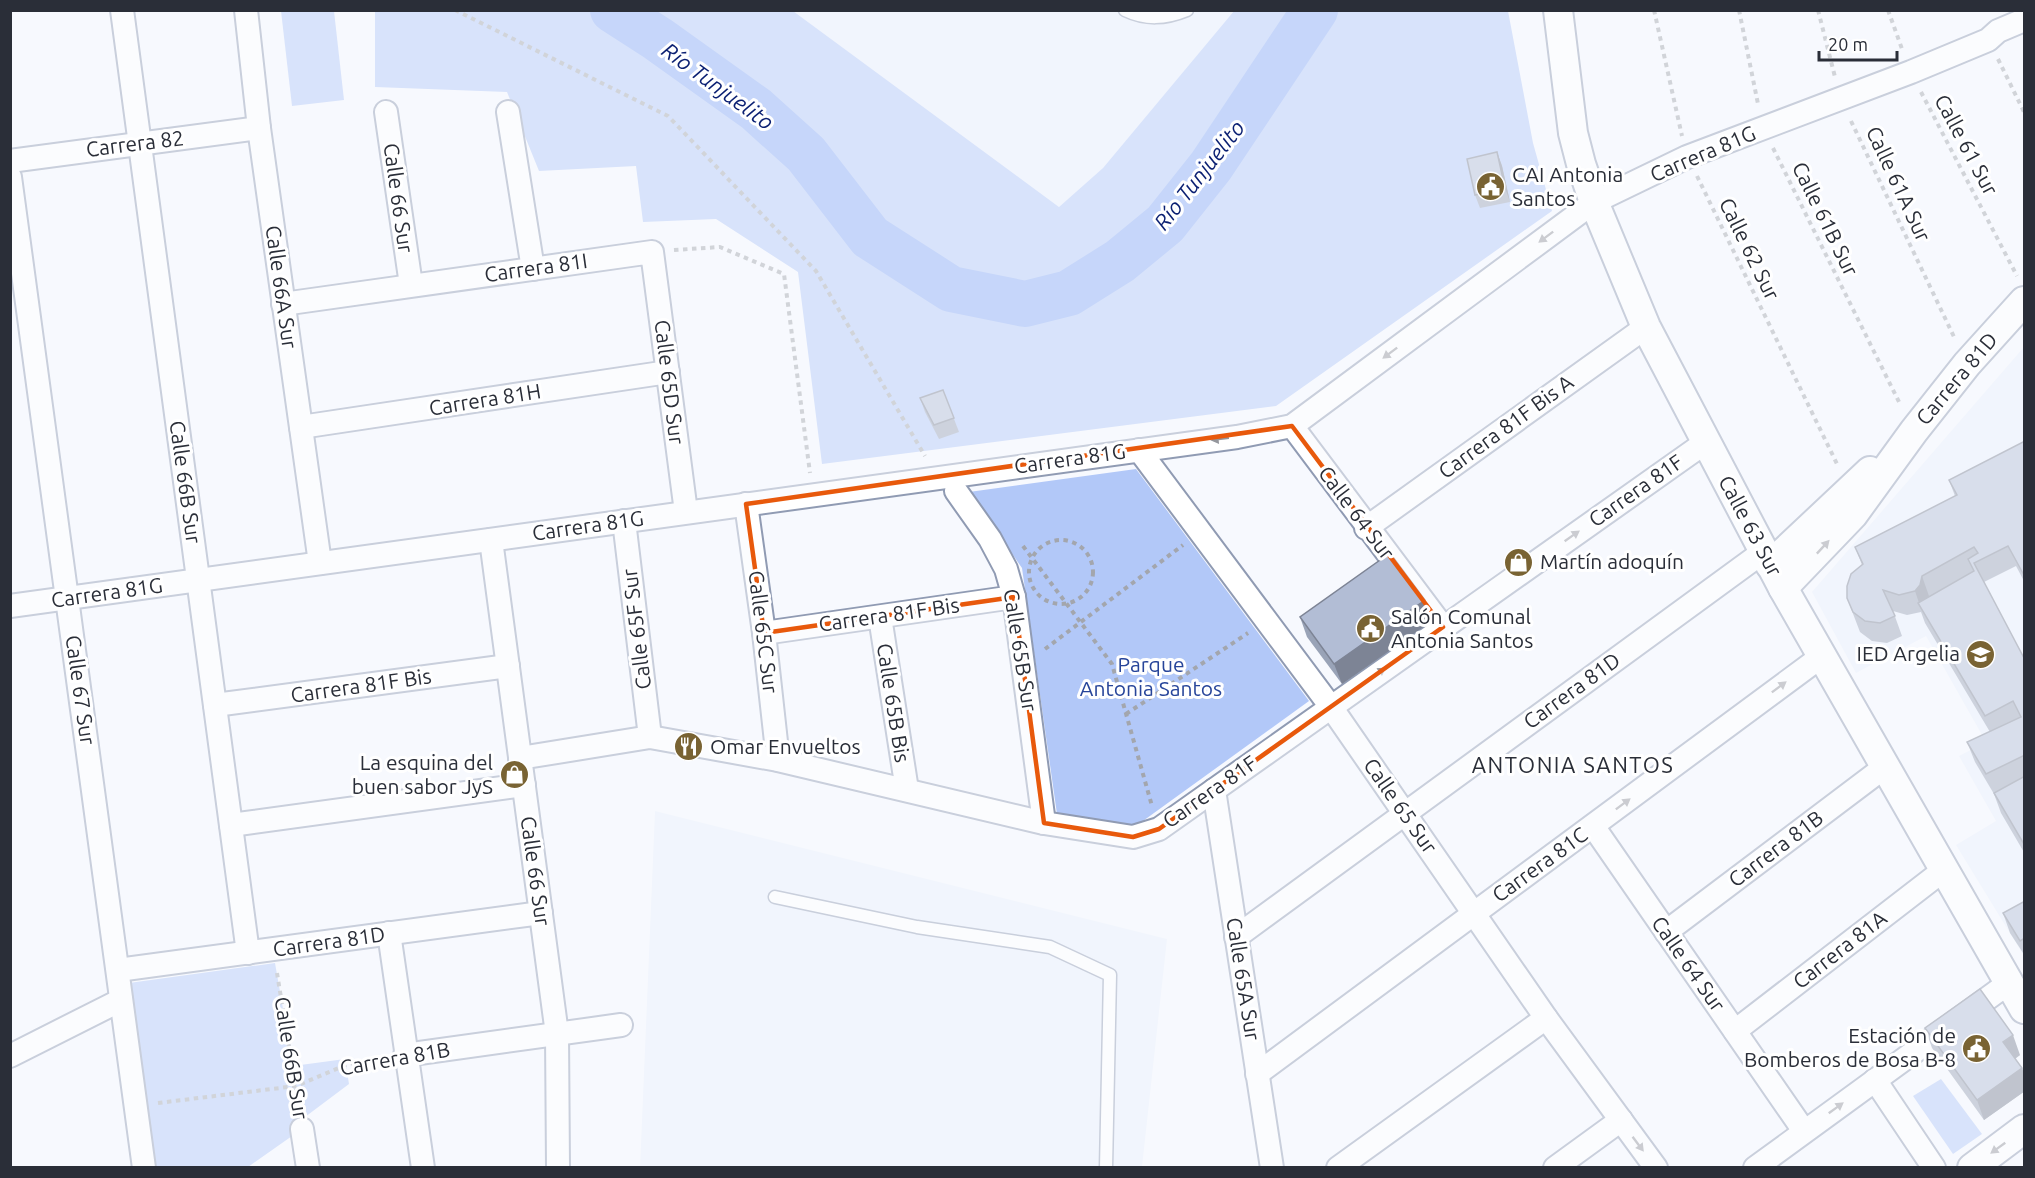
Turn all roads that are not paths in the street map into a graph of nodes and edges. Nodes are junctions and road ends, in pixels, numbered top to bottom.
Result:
1 (122, 10) edge
2 (246, 10) edge
3 (1125, 10) edge
4 (1187, 10) edge
5 (1558, 10) edge
6 (2025, 20) edge
7 (386, 112) dead end
8 (508, 112) dead end
9 (259, 128) junction
10 (140, 144) junction
11 (10, 160) edge
12 (10, 177) edge
13 (1594, 202) junction
14 (652, 252) joint
15 (533, 269) junction
16 (411, 285) junction
17 (2022, 290) edge
18 (283, 303) junction
19 (1646, 327) junction
20 (668, 372) junction
21 (1292, 426) junction
22 (301, 427) junction
23 (1914, 431) junction
24 (1706, 441) junction
25 (1139, 450) junction
26 (957, 491) dead end
27 (746, 504) junction
28 (686, 512) junction
29 (624, 521) junction
30 (1366, 528) junction
31 (491, 540) junction
32 (320, 563) junction
33 (1772, 568) junction
34 (198, 580) junction
35 (1014, 597) junction
36 (67, 598) junction
37 (10, 606) edge
38 (880, 617) junction
39 (1443, 627) junction
40 (764, 633) junction
41 (1822, 656) junction
42 (508, 666) junction
43 (215, 705) junction
44 (1331, 707) junction
45 (650, 737) junction
46 (520, 758) junction
47 (778, 760) junction
48 (1886, 766) junction
49 (524, 785) junction
50 (907, 790) junction
51 (1214, 790) junction
52 (1405, 813) junction
53 (1044, 823) junction
54 (231, 825) junction
55 (1593, 826) junction
56 (1946, 869) junction
57 (775, 897) dead end
58 (541, 913) junction
59 (1475, 913) junction
60 (1666, 932) junction
61 (389, 933) junction
62 (1236, 937) junction
63 (248, 953) junction
64 (118, 970) junction
65 (2010, 982) junction
66 (121, 1000) junction
67 (2025, 1009) edge
68 (1546, 1018) junction
69 (621, 1025) dead end
70 (1735, 1031) junction
71 (557, 1034) junction
72 (405, 1055) junction
73 (10, 1056) edge
74 (1257, 1074) junction
75 (1875, 1080) junction
76 (1621, 1120) junction
77 (302, 1129) road end
78 (2025, 1129) edge
79 (1804, 1131) junction
80 (144, 1167) edge
81 (308, 1167) edge
82 (423, 1167) edge
83 (558, 1167) edge
84 (1106, 1167) edge
85 (1272, 1167) edge
86 (1338, 1167) edge
87 (1555, 1167) edge
88 (1656, 1167) edge
89 (1755, 1167) edge
90 (1934, 1167) edge
91 (1972, 1167) edge

1 - 10 street, Calle 66B Sur
2 - 9 street, Calle 66A Sur
3 - 4 lane
5 - 13 street, Calle 63 Sur
6 - 13 street, Carrera 81G
7 - 16 street, Calle 66 Sur
8 - 15 street
9 - 10 street, Carrera 82
9 - 18 street, Calle 66A Sur
10 - 11 street, Carrera 82
10 - 34 street, Calle 66B Sur
12 - 36 street, Calle 67 Sur
13 - 19 street, Calle 63 Sur
13 -> 21 street, Carrera 81G
14 - 15 street, Carrera 81I
14 - 20 street, Calle 65D Sur
15 - 16 street, Carrera 81I
16 - 18 street, Carrera 81I
17 - 23 street, Carrera 81D
18 - 22 street, Calle 66A Sur
19 - 24 street, Calle 63 Sur
19 - 30 street, Carrera 81F Bis A
20 - 22 street, Carrera 81H
20 - 28 street, Calle 65D Sur
21 -> 25 street, Carrera 81G
21 - 30 street, Calle 64 Sur
22 - 32 street, Calle 66A Sur
23 - 33 street, Carrera 81D
33 -> 23 street, Carrera 81D
24 - 33 street, Calle 63 Sur
39 -> 24 street, Carrera 81F
25 - 27 street, Carrera 81G
25 - 44 street, Calle 65 Sur
26 - 35 street, Calle 65B Sur
27 - 28 street, Carrera 81G
27 - 40 street, Calle 65C Sur
28 - 29 street, Carrera 81G
29 - 31 street, Carrera 81G
29 - 45 street, Calle 65F Sur
30 - 39 street, Calle 64 Sur
31 - 32 street, Carrera 81G
31 - 42 street, Calle 66 Sur
32 - 34 street, Carrera 81G
33 - 41 street, Calle 63 Sur
33 - 52 street, Carrera 81D
34 - 36 street, Carrera 81G
34 - 43 street, Calle 66B Sur
35 - 38 street, Carrera 81F Bis
35 - 53 street, Calle 65B Sur
36 - 37 street, Carrera 81G
36 - 64 street, Calle 67 Sur
38 - 40 street, Carrera 81F Bis
38 - 50 street, Calle 65B Bis
44 -> 39 street, Carrera 81F
40 - 47 street, Calle 65C Sur
41 - 48 street, Calle 63 Sur
55 -> 41 street, Carrera 81C
42 - 43 street, Carrera 81F Bis
42 - 46 street, Calle 66 Sur
43 - 54 street, Calle 66B Sur
44 - 51 street, Carrera 81F
44 - 52 street, Calle 65 Sur
45 - 46 street, Carrera 81F
45 - 47 street, Carrera 81F
46 - 49 street, Calle 66 Sur
47 - 50 street, Carrera 81F
48 - 56 street, Calle 63 Sur
48 - 60 street, Carrera 81B
49 - 54 street
49 - 58 street, Calle 66 Sur
50 - 53 street, Carrera 81F
51 - 53 street, Carrera 81F
51 - 62 street, Calle 65A Sur
52 - 59 street, Calle 65 Sur
52 - 62 street, Carrera 81D
54 - 63 street, Calle 66B Sur
55 - 59 street, Carrera 81C
55 - 60 street, Calle 64 Sur
56 - 65 street, Calle 63 Sur
56 - 70 street, Carrera 81A
57 - 84 lane
58 - 61 street, Carrera 81D
58 - 71 street, Calle 66 Sur
59 - 68 street, Calle 65 Sur
59 - 74 street, Carrera 81C
60 - 70 street, Calle 64 Sur
61 - 63 street, Carrera 81D
61 - 72 street
62 - 74 street, Calle 65A Sur
63 - 64 street, Carrera 81D
64 - 66 street, Calle 67 Sur
65 - 67 street, Calle 63 Sur
65 - 75 street
66 - 73 street
66 - 80 street, Calle 67 Sur
68 - 76 street, Calle 65 Sur
68 - 86 street
69 - 71 street, Carrera 81B
70 - 79 street, Calle 64 Sur
71 - 72 street, Carrera 81B
71 - 83 street, Calle 66 Sur
72 - 82 street
74 - 85 street, Calle 65A Sur
79 -> 75 street
75 - 90 street
76 - 87 street
76 -> 88 street, Calle 65 Sur
77 - 81 street, Calle 66B Sur
78 -> 91 street
79 - 89 street

